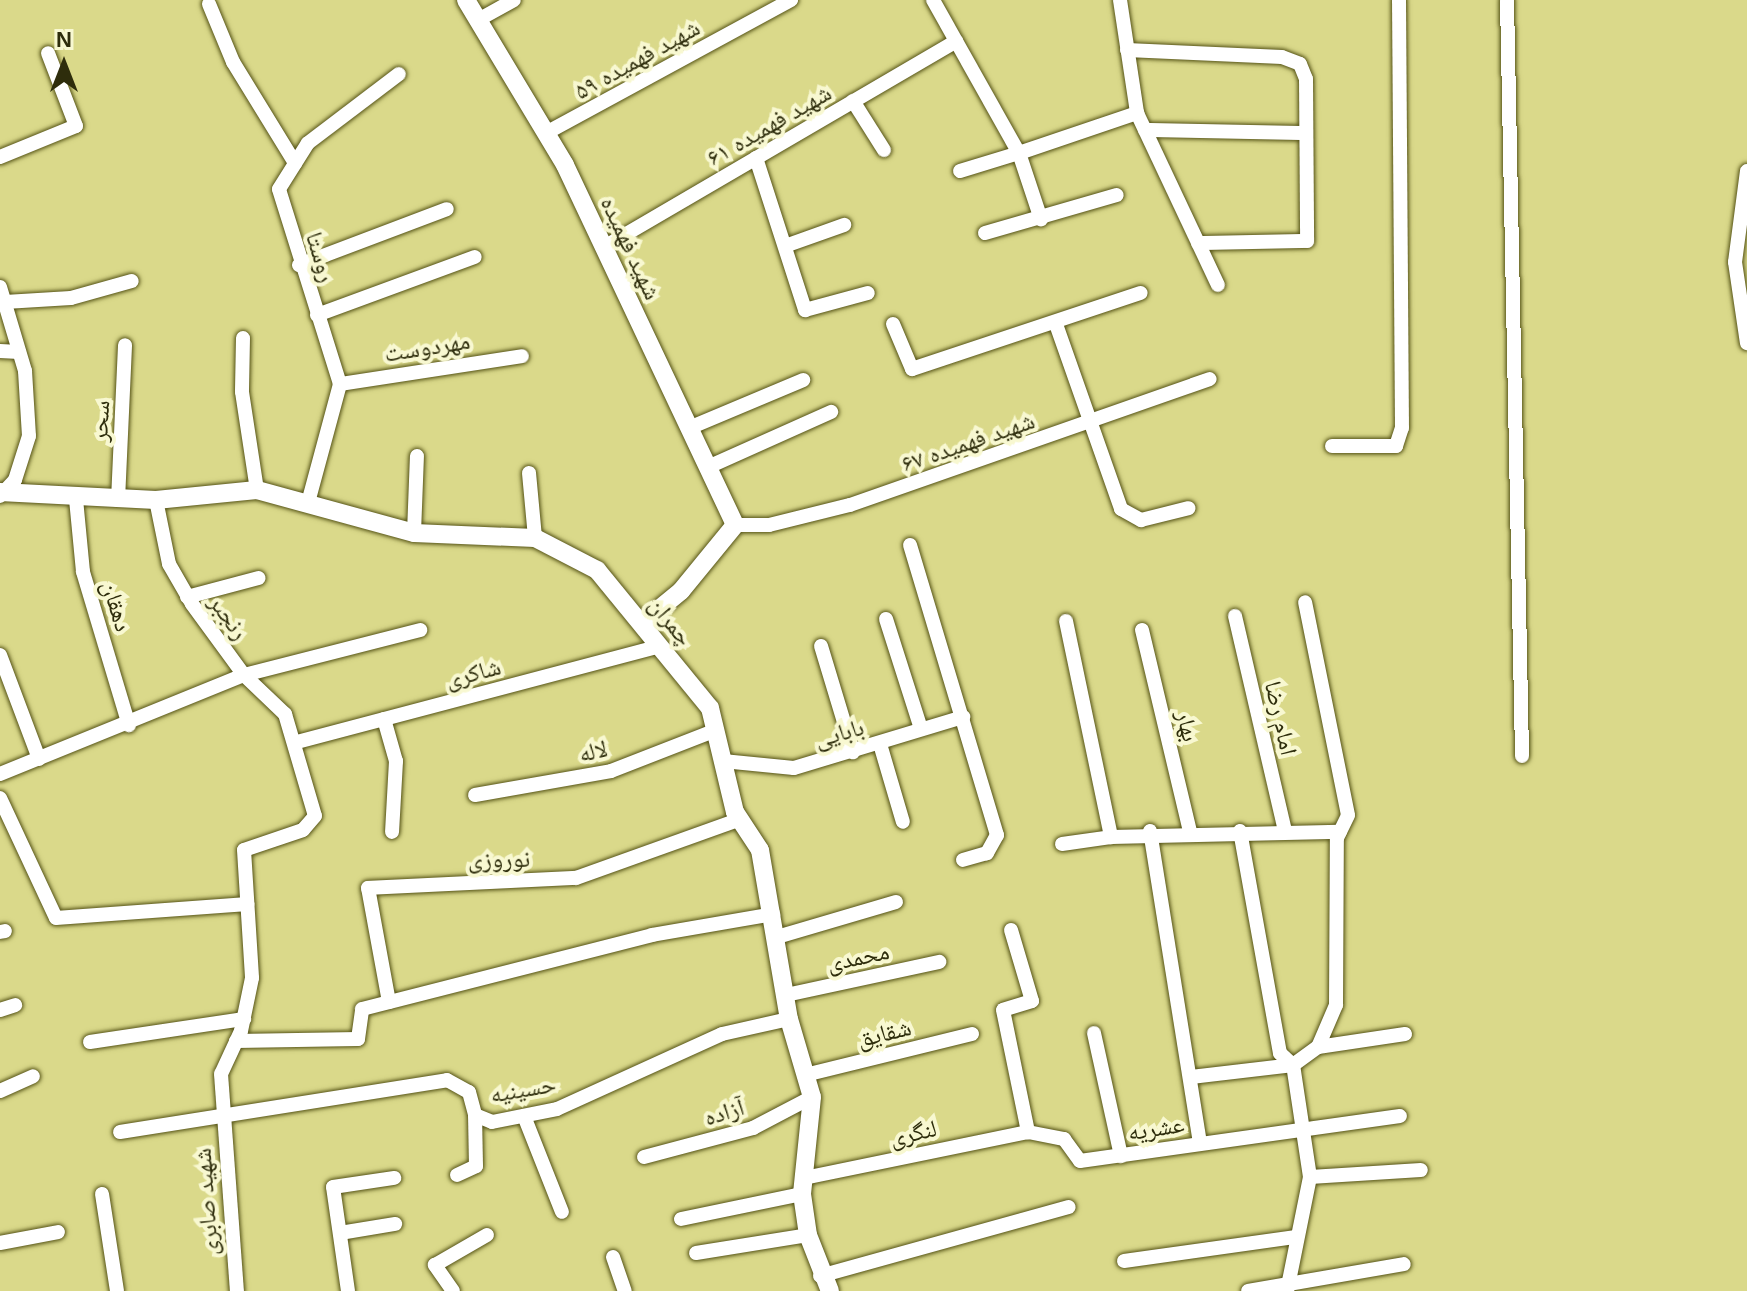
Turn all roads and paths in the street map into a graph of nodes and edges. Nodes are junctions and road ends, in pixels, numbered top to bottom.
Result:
1 (466, 0) edge
2 (514, 0) edge
3 (791, 0) edge
4 (933, 0) edge
5 (1120, 0) edge
6 (1399, 0) edge
7 (1507, 0) edge
8 (209, 4) dead end
9 (478, 20) junction
10 (956, 41) junction
11 (1127, 50) junction
12 (48, 53) dead end
13 (399, 74) dead end
14 (853, 101) junction
15 (1137, 113) junction
16 (1145, 130) junction
17 (546, 133) junction
18 (1306, 133) junction
19 (884, 150) dead end
20 (1019, 153) junction
21 (0, 157) edge
22 (756, 158) junction
23 (295, 163) junction
24 (960, 171) dead end
25 (1747, 171) edge
26 (1117, 195) dead end
27 (447, 209) dead end
28 (1041, 219) junction
29 (844, 225) dead end
30 (985, 233) dead end
31 (1198, 243) junction
32 (785, 246) junction
33 (604, 247) junction
34 (475, 257) dead end
35 (299, 265) junction
36 (132, 281) dead end
37 (1218, 285) dead end
38 (0, 287) edge
39 (868, 293) dead end
40 (1141, 293) dead end
41 (5, 302) junction
42 (317, 315) junction
43 (893, 324) dead end
44 (1057, 327) junction
45 (243, 338) dead end
46 (1747, 343) edge
47 (125, 345) dead end
48 (0, 351) edge
49 (19, 352) junction
50 (522, 356) dead end
51 (1210, 379) dead end
52 (803, 380) dead end
53 (340, 384) junction
54 (831, 412) dead end
55 (1092, 421) junction
56 (689, 428) junction
57 (1332, 446) dead end
58 (417, 456) dead end
59 (708, 467) junction
60 (529, 473) dead end
61 (257, 490) junction
62 (1, 493) edge
63 (76, 499) junction
64 (309, 499) junction
65 (118, 500) junction
66 (156, 500) junction
67 (1189, 508) dead end
68 (735, 525) junction
69 (414, 533) junction
70 (535, 538) junction
71 (910, 545) dead end
72 (259, 578) dead end
73 (187, 597) junction
74 (1305, 602) dead end
75 (1235, 616) dead end
76 (886, 619) dead end
77 (1066, 621) dead end
78 (642, 623) junction
79 (420, 630) dead end
80 (1142, 630) dead end
81 (661, 646) junction
82 (821, 646) dead end
83 (0, 655) edge
84 (244, 675) junction
85 (963, 717) junction
86 (384, 719) junction
87 (129, 725) junction
88 (921, 729) junction
89 (716, 730) junction
90 (297, 742) junction
91 (880, 744) junction
92 (853, 752) junction
93 (1522, 756) dead end
94 (39, 759) junction
95 (723, 761) junction
96 (0, 774) edge
97 (475, 795) dead end
98 (0, 798) edge
99 (738, 820) junction
100 (903, 822) dead end
101 (1150, 831) junction
102 (1190, 831) junction
103 (1240, 831) junction
104 (1285, 831) junction
105 (392, 832) dead end
106 (1340, 832) junction
107 (1111, 837) junction
108 (1062, 844) dead end
109 (963, 860) dead end
110 (896, 902) dead end
111 (247, 904) junction
112 (773, 914) junction
113 (1011, 930) dead end
114 (777, 937) junction
115 (939, 962) dead end
116 (786, 995) junction
117 (389, 1002) junction
118 (15, 1005) dead end
119 (0, 1010) edge
120 (244, 1019) junction
121 (789, 1019) junction
122 (1094, 1033) dead end
123 (972, 1034) dead end
124 (1405, 1034) dead end
125 (236, 1041) junction
126 (90, 1042) dead end
127 (1318, 1047) junction
128 (1293, 1065) junction
129 (805, 1075) junction
130 (33, 1076) dead end
131 (1191, 1077) junction
132 (0, 1091) edge
133 (812, 1097) junction
134 (223, 1110) junction
135 (475, 1115) junction
136 (524, 1116) junction
137 (1400, 1116) dead end
138 (1303, 1129) junction
139 (120, 1132) dead end
140 (1028, 1132) junction
141 (1200, 1143) junction
142 (1121, 1156) junction
143 (644, 1157) dead end
144 (1421, 1170) dead end
145 (457, 1175) dead end
146 (1310, 1177) junction
147 (394, 1178) dead end
148 (806, 1185) junction
149 (102, 1194) dead end
150 (1069, 1207) dead end
151 (562, 1212) dead end
152 (681, 1219) dead end
153 (395, 1224) dead end
154 (58, 1232) dead end
155 (340, 1233) junction
156 (487, 1235) dead end
157 (808, 1235) junction
158 (1294, 1237) junction
159 (0, 1243) edge
160 (696, 1253) dead end
161 (613, 1257) dead end
162 (1124, 1261) dead end
163 (1404, 1264) dead end
164 (825, 1284) edge
165 (1287, 1286) edge
166 (117, 1291) edge
167 (237, 1291) edge
168 (348, 1291) edge
169 (453, 1291) edge
170 (625, 1291) edge
171 (1248, 1291) edge

1 - 9 street, شهید فهمیده
2 - 9 street
3 - 17 street, شهید فهمیده ۵۹
4 - 10 street
5 - 11 street
6 - 57 street
7 - 93 street
8 - 23 street
9 - 17 street, شهید فهمیده
10 - 14 street, شهید فهمیده ۶۱
10 - 20 street
11 - 15 street
11 - 18 street
12 - 21 street
13 - 23 street, روستا
14 - 19 street
14 - 22 street, شهید فهمیده ۶۱
15 - 16 street
15 - 20 street
16 - 18 street
16 - 31 street
17 - 33 street, شهید فهمیده
18 - 31 street
20 - 24 street
20 - 28 street
22 - 32 street
22 - 33 street, شهید فهمیده ۶۱
23 - 35 street, روستا
25 - 46 street
26 - 28 street
27 - 35 street
28 - 30 street
29 - 32 street
31 - 37 street
32 - 39 street
33 - 56 street, شهید فهمیده
34 - 42 street
35 - 42 street, روستا
36 - 41 street
38 - 41 street
40 - 44 street
41 - 49 street
42 - 53 street, روستا
43 - 44 street
44 - 55 street
45 - 61 street
47 - 65 street, سحر
48 - 49 street
49 - 62 street
50 - 53 street, مهردوست
51 - 55 street, شهید فهمیده ۶۷
52 - 56 street
53 - 64 street
54 - 59 street
55 - 67 street
55 - 68 street, شهید فهمیده ۶۷
56 - 59 street, شهید فهمیده
58 - 69 street
59 - 68 street, شهید فهمیده
60 - 70 street
61 - 64 street, چمران
61 - 66 street, چمران
62 - 63 street, چمران
63 - 65 street, چمران
63 - 87 street, دهقان
64 - 69 street, چمران
65 - 66 street, چمران
66 - 73 street, رنجبر
68 - 78 street
69 - 70 street, چمران
70 - 78 street, چمران
71 - 85 street
72 - 73 street
73 - 84 street, رنجبر
74 - 106 street
75 - 104 street, امام رضا
76 - 88 street
77 - 107 street
78 - 81 street, چمران
79 - 84 street
80 - 102 street, بهار
81 - 86 street, شاکری
81 - 89 street, چمران
82 - 92 street
83 - 94 street
84 - 87 street
84 - 90 street, رنجبر
85 - 88 street, بابایی
85 - 109 street
86 - 90 street, شاکری
86 - 105 street
87 - 94 street
88 - 91 street, بابایی
89 - 95 street, چمران
89 - 97 street, لاله
90 - 111 street, رنجبر
91 - 92 street, بابایی
91 - 100 street
92 - 95 street, بابایی
94 - 96 street
95 - 99 street, چمران
98 - 111 street
99 - 112 street, چمران
99 - 117 street, نوروزی
101 - 102 street
101 - 107 street
101 - 131 street
102 - 103 street
103 - 104 street
103 - 128 street
104 - 106 street
106 - 127 street
107 - 108 street
110 - 114 street
111 - 120 street, شهید صابری
112 - 114 street, چمران
112 - 117 street
113 - 140 street
114 - 116 street, چمران
115 - 116 street, محمدی
116 - 121 street, چمران
117 - 125 street
118 - 119 street
120 - 125 street, شهید صابری
120 - 126 street
121 - 129 street, چمران
121 - 136 street, حسینیه
122 - 142 street
123 - 129 street, شقایق
124 - 127 street
125 - 134 street, شهید صابری
127 - 128 street
128 - 131 street
128 - 138 street
129 - 133 street, چمران
130 - 132 street
131 - 141 street
133 - 143 street, آزاده
133 - 148 street, چمران
134 - 135 street, حسینیه
134 - 139 street, حسینیه
134 - 167 street, شهید صابری
135 - 136 street, حسینیه
135 - 145 street
136 - 151 street
137 - 138 street, عشریه
138 - 141 street, عشریه
138 - 146 street
140 - 142 street, عشریه
140 - 148 street, لنگری
141 - 142 street, عشریه
144 - 146 street
146 - 158 street
147 - 155 street
148 - 152 street, لنگری
148 - 157 street, چمران
149 - 166 street
150 - 164 street
153 - 155 street
154 - 159 street
155 - 168 street
156 - 169 street
157 - 160 street
157 - 164 street, چمران
158 - 162 street
158 - 165 street
161 - 170 street
163 - 165 street
165 - 171 street

